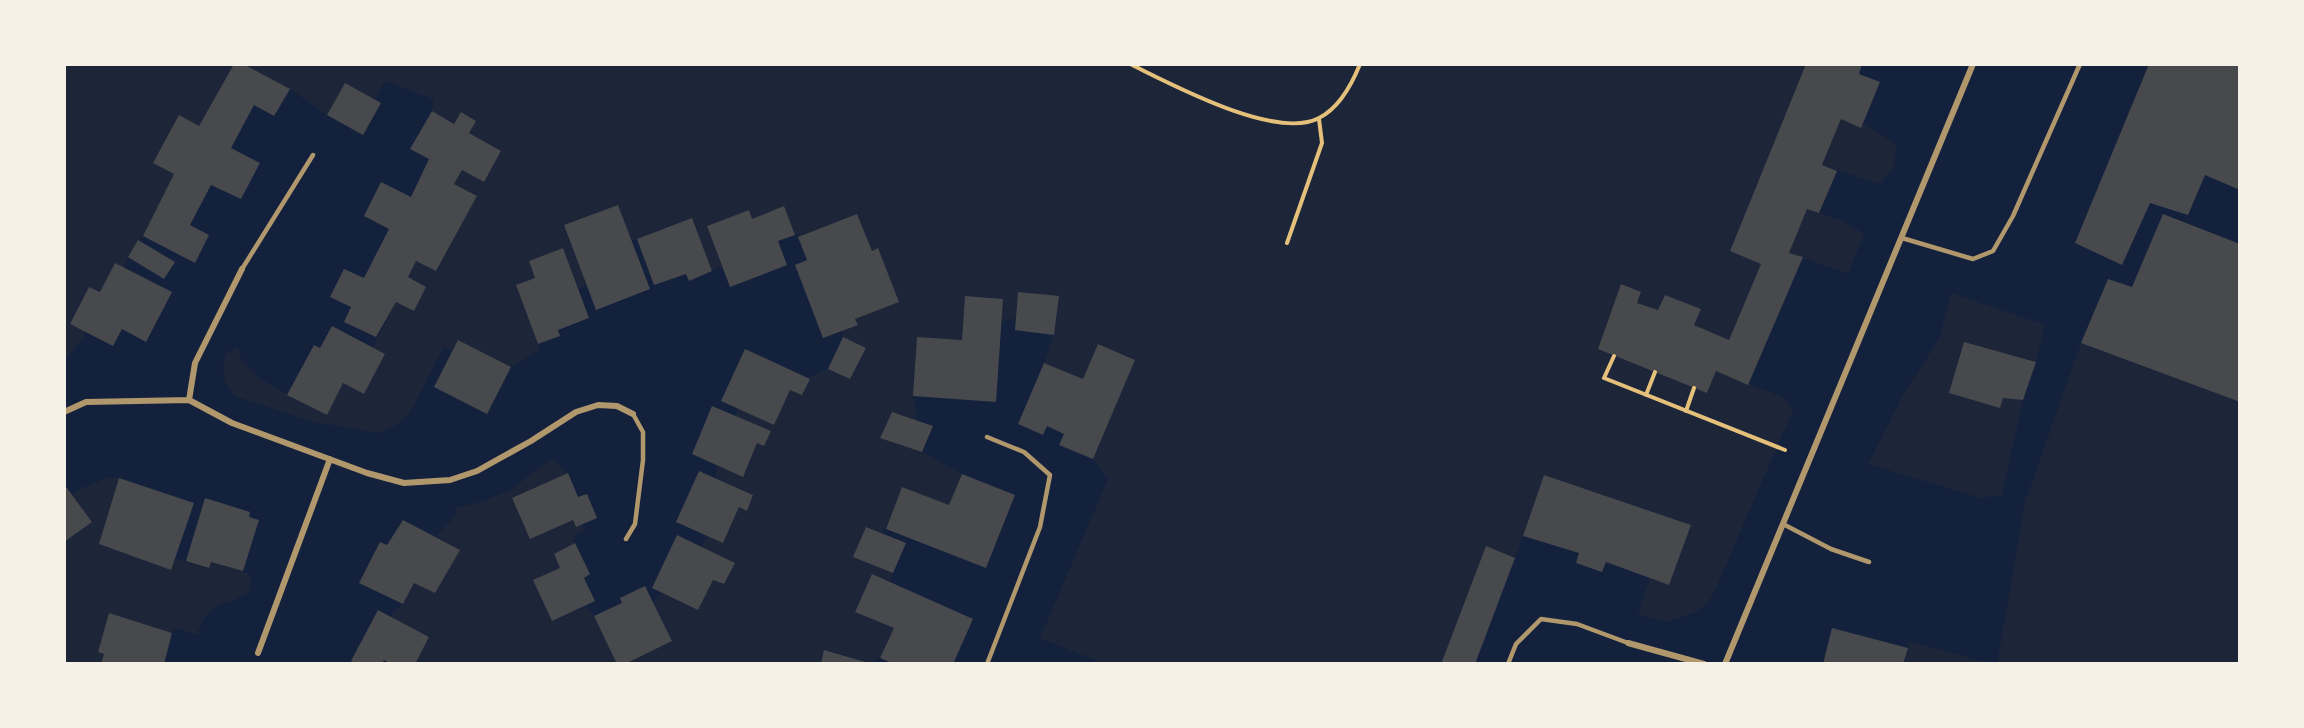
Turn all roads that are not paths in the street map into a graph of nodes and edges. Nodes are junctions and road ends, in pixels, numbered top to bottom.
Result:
1 (1973, 64) edge
2 (2080, 64) edge
3 (313, 155) dead end
4 (1902, 238) junction
5 (242, 269) joint
6 (189, 400) junction
7 (64, 412) edge
8 (633, 414) joint
9 (987, 437) dead end
10 (330, 459) junction
11 (1783, 524) junction
12 (626, 538) dead end
13 (1869, 562) dead end
14 (1628, 644) joint
15 (258, 652) dead end
16 (987, 663) edge
17 (1508, 663) edge
18 (1704, 663) edge
19 (1725, 663) edge

1 - 4 street
2 - 4 lane
3 - 5 lane
4 - 11 street
5 - 6 street
6 - 7 street
6 - 10 street
8 - 10 street
8 - 12 lane
9 - 16 lane
10 - 15 street
11 - 13 lane
11 - 19 street
14 - 17 lane
14 - 18 street

